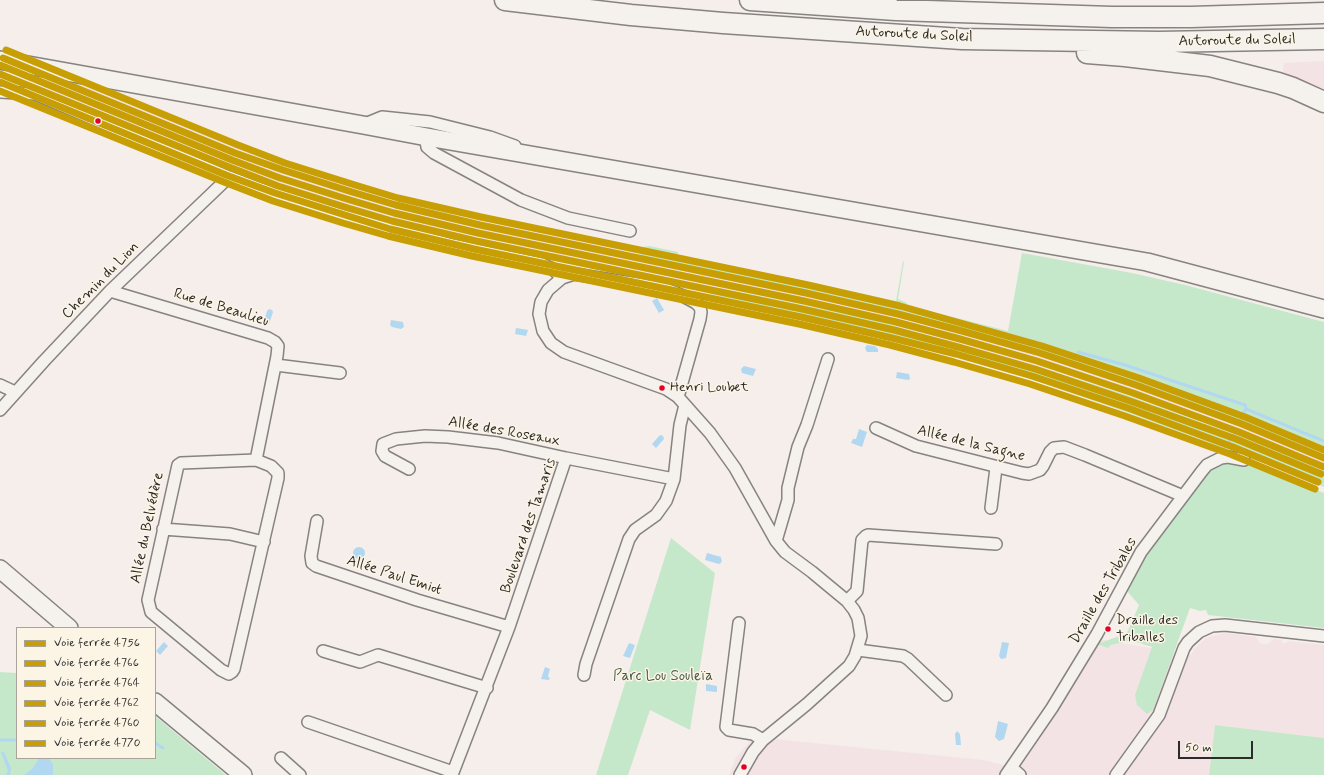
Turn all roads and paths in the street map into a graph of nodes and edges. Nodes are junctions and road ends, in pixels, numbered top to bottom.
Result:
1 (505, 0) edge
2 (750, 0) edge
3 (1324, 1) edge
4 (1281, 2) edge
5 (1324, 13) edge
6 (1191, 17) junction
7 (962, 39) junction
8 (1324, 39) edge
9 (0, 60) edge
10 (0, 92) edge
11 (1324, 102) edge
12 (363, 125) junction
13 (427, 137) junction
14 (546, 157) junction
15 (228, 177) junction
16 (630, 232) dead end
17 (562, 278) junction
18 (110, 291) junction
19 (1324, 309) edge
20 (828, 359) dead end
21 (276, 365) junction
22 (340, 373) dead end
23 (0, 385) edge
24 (15, 392) junction
25 (681, 401) junction
26 (0, 410) edge
27 (876, 428) dead end
28 (566, 458) junction
29 (256, 460) junction
30 (1244, 460) dead end
31 (996, 468) junction
32 (410, 469) dead end
33 (674, 479) junction
34 (1182, 496) junction
35 (991, 508) dead end
36 (317, 520) dead end
37 (163, 529) junction
38 (264, 542) junction
39 (776, 542) junction
40 (996, 544) dead end
41 (0, 568) edge
42 (847, 602) junction
43 (739, 623) dead end
44 (68, 627) edge
45 (509, 628) junction
46 (1324, 636) edge
47 (858, 650) junction
48 (323, 651) dead end
49 (584, 675) dead end
50 (487, 688) junction
51 (946, 694) dead end
52 (156, 703) edge
53 (308, 722) dead end
54 (763, 740) junction
55 (281, 758) dead end
56 (1013, 773) edge
57 (453, 774) edge
58 (243, 775) edge
59 (300, 775) edge
60 (740, 775) edge
61 (1116, 775) edge

1 - 7 highway, Autoroute du Soleil
2 - 6 highway, Autoroute du Soleil
3 - 4 highway
4 - 6 highway
5 - 6 highway, Autoroute du Soleil
7 - 8 highway, Autoroute du Soleil
7 - 11 highway
9 - 12 main road
10 - 15 street
12 - 13 main road
12 - 14 street
13 - 14 main road
13 - 16 street
14 - 19 main road
15 - 17 street
15 - 18 street, Chemin du Lion
17 - 25 street
17 - 25 street
18 - 21 street, Rue de Beaulieu
18 - 24 street, Chemin du Lion
20 - 39 street
21 - 22 street
21 - 29 street, Rue de Beaulieu
23 - 24 street
24 - 26 street, Chemin du Lion
25 - 33 street
25 - 39 street
27 - 31 street, Allée de la Sagne
28 - 32 street, Allée des Roseaux
28 - 33 street, Boulevard des Tamaris
28 - 45 street, Boulevard des Tamaris
29 - 37 street, Allée du Belvédère
29 - 38 street, Allée du Belvédère
30 - 34 street, Draille des Tribales
31 - 34 street, Allée de la Sagne
31 - 35 street
33 - 49 street
34 - 56 street, Draille des Tribales
36 - 45 street, Allée Paul Emiot
37 - 38 street
37 - 38 street, Allée du Belvédère
39 - 42 street
40 - 42 street
41 - 44 main road
42 - 47 street
43 - 54 street
45 - 50 street, Boulevard des Tamaris
46 - 61 street
47 - 51 street
47 - 54 street
48 - 50 street
50 - 57 street, Boulevard des Tamaris
52 - 58 main road
53 - 57 street
54 - 60 street
55 - 59 street

